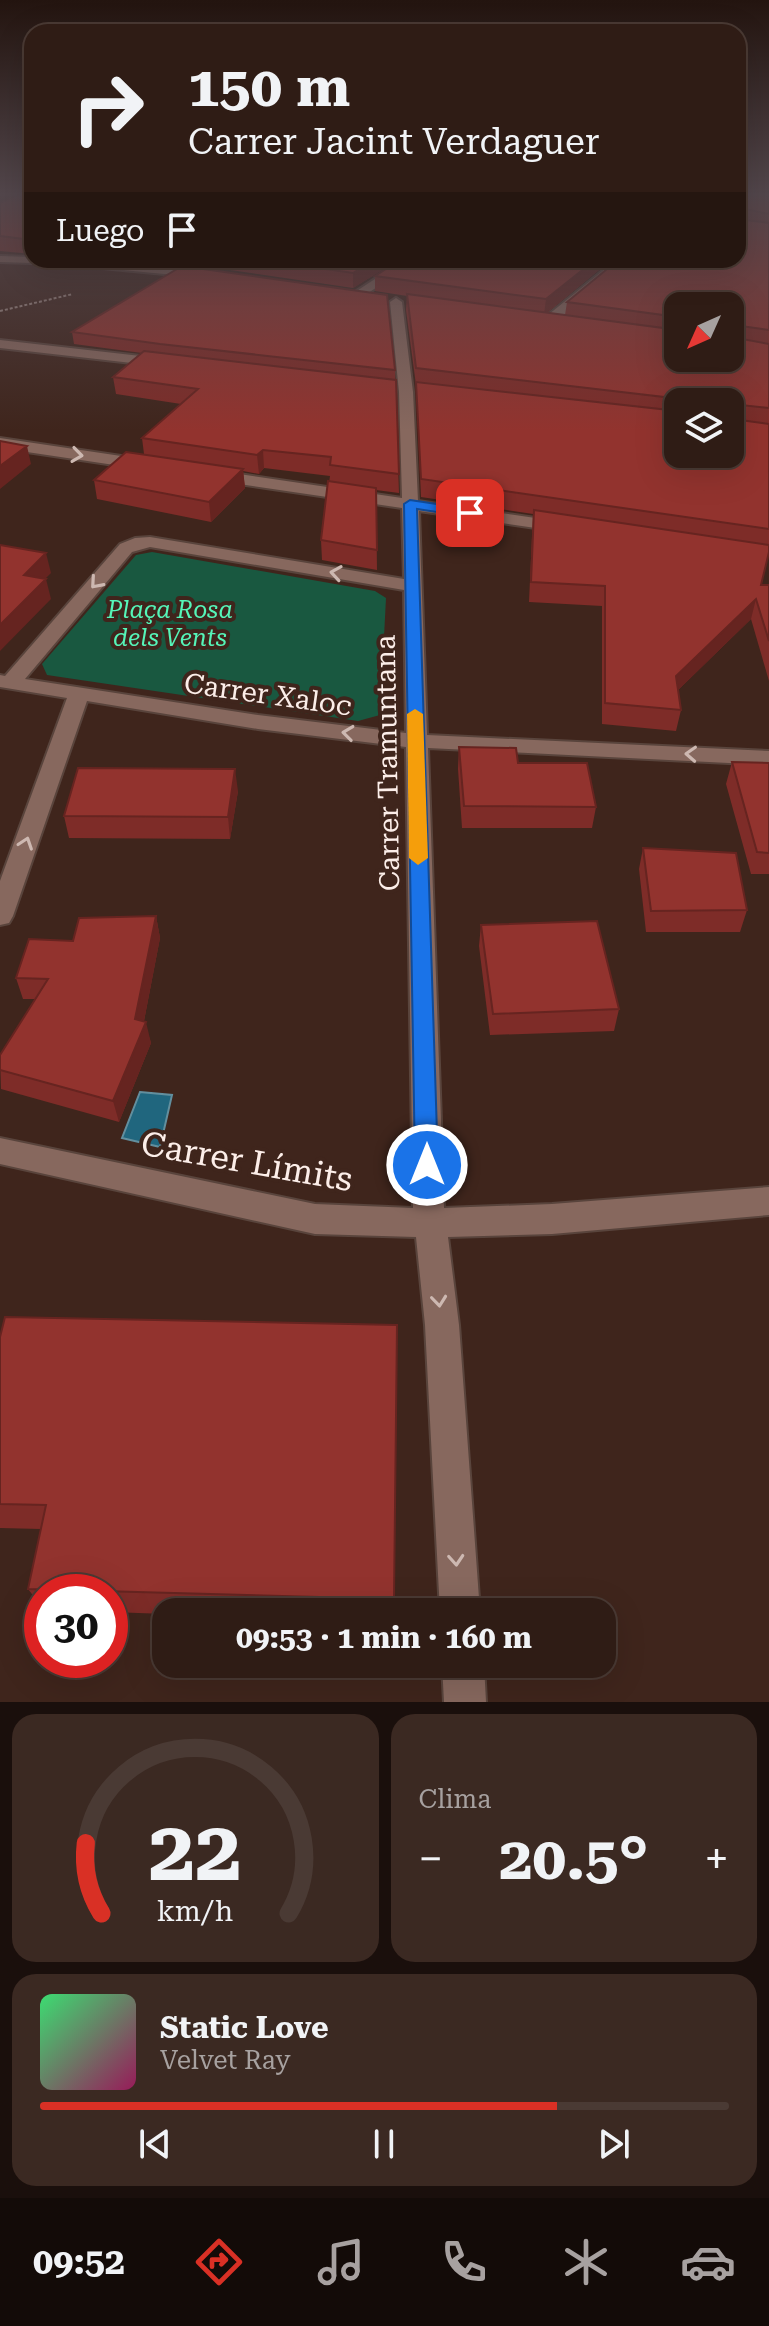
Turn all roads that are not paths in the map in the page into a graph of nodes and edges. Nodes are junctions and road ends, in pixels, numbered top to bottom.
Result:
1 (186, 271) edge
2 (394, 271) edge
3 (609, 271) edge
4 (216, 276) edge
5 (340, 294) edge
6 (355, 296) junction
7 (534, 320) edge
8 (548, 322) junction
9 (563, 324) edge
10 (0, 344) edge
11 (188, 366) edge
12 (0, 443) edge
13 (166, 468) edge
14 (197, 472) edge
15 (410, 504) junction
16 (582, 529) edge
17 (413, 586) junction
18 (5, 682) edge
19 (78, 696) junction
20 (415, 741) junction
21 (769, 758) edge
22 (0, 916) edge
23 (0, 1151) edge
24 (769, 1201) edge
25 (430, 1223) junction
26 (459, 1598) edge
27 (464, 1678) edge
28 (465, 1702) edge

1 - 4 street
2 - 6 street
3 - 8 street
5 - 6 street
6 - 15 street, Carrer Tramuntana
7 - 8 street
8 - 9 street
10 - 11 street
12 -> 13 street
14 - 15 street
15 - 16 street
15 - 17 street, Carrer Tramuntana
17 -> 18 street
17 - 20 street, Carrer Tramuntana
18 - 19 street, Carrer Xaloc
20 -> 19 street, Carrer Xaloc
22 -> 19 street
21 -> 20 street, Carrer Xaloc
20 - 25 street, Carrer Tramuntana
23 - 25 street, Carrer Límits
24 - 25 street, Carrer Límits
25 -> 26 street, Carrer Tramuntana
27 - 28 street

